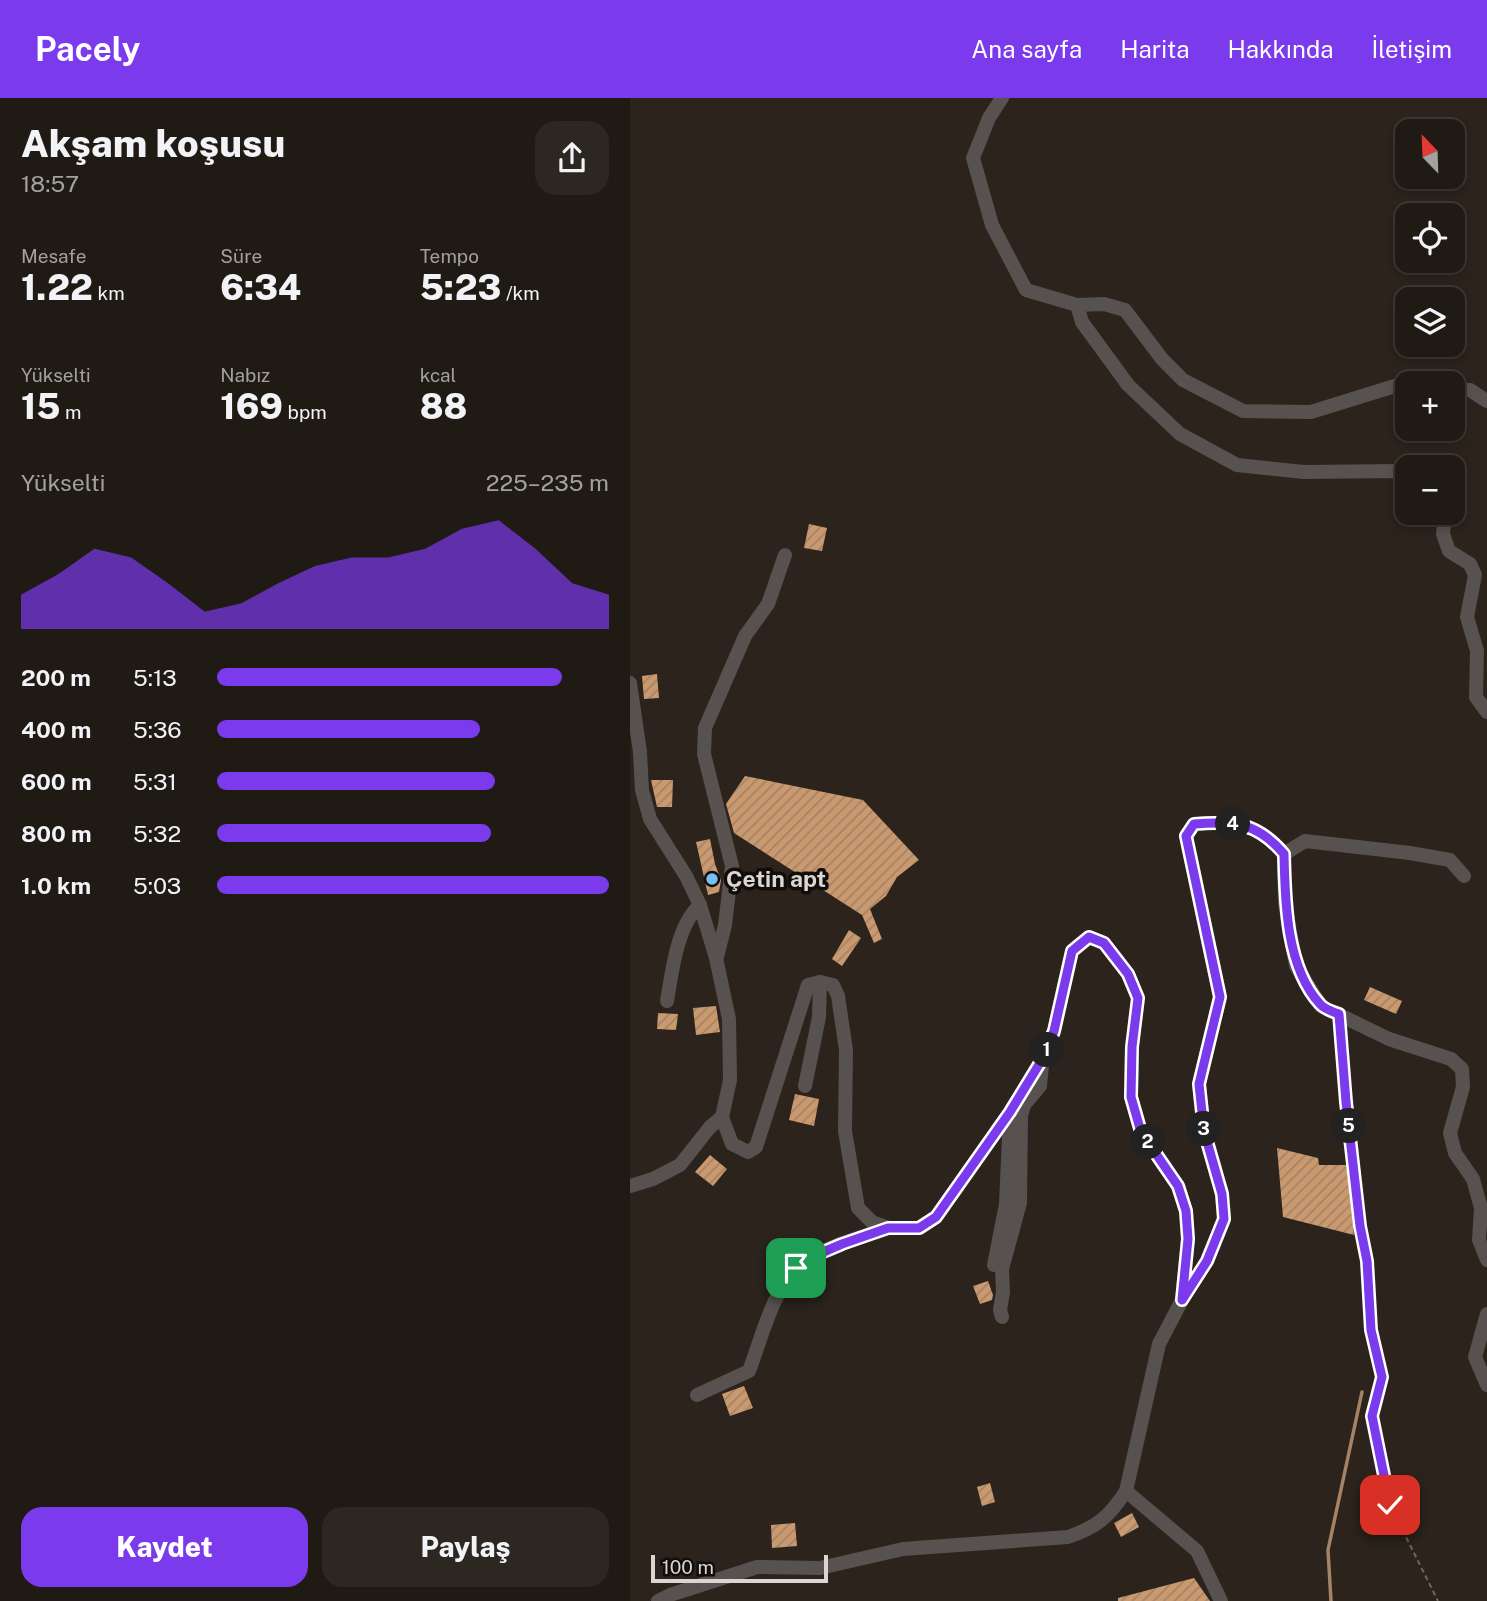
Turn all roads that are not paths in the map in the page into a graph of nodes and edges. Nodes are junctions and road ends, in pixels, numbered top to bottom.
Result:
1 (1002, 98) edge
2 (1077, 305) junction
3 (1395, 386) edge
4 (1465, 390) edge
5 (1487, 401) edge
6 (1395, 471) edge
7 (1444, 525) edge
8 (785, 555) dead end
9 (630, 683) edge
10 (1487, 712) edge
11 (1284, 854) junction
12 (1464, 876) dead end
13 (700, 905) junction
14 (716, 958) junction
15 (820, 982) junction
16 (667, 1001) dead end
17 (1043, 1058) junction
18 (805, 1086) dead end
19 (1010, 1112) junction
20 (722, 1117) junction
21 (630, 1186) edge
22 (888, 1228) junction
23 (1487, 1260) edge
24 (993, 1265) dead end
25 (1182, 1300) junction
26 (1487, 1314) edge
27 (1002, 1317) dead end
28 (1487, 1385) edge
29 (696, 1395) dead end
30 (1126, 1490) junction
31 (658, 1601) edge
32 (1221, 1601) edge

1 - 2 street
2 - 3 street
2 - 6 street
4 - 5 street
7 - 10 street
8 - 14 street
9 - 13 street
11 - 12 street
11 - 23 street
11 - 25 street
13 - 14 street
13 - 16 street
14 - 20 street
15 - 18 street
15 - 20 street
15 - 22 street
17 - 19 street
17 - 25 street
17 - 27 street
19 - 22 street
19 - 24 street
20 - 21 street
22 - 29 street
25 - 30 street
26 - 28 street
30 - 31 street
30 - 32 street

